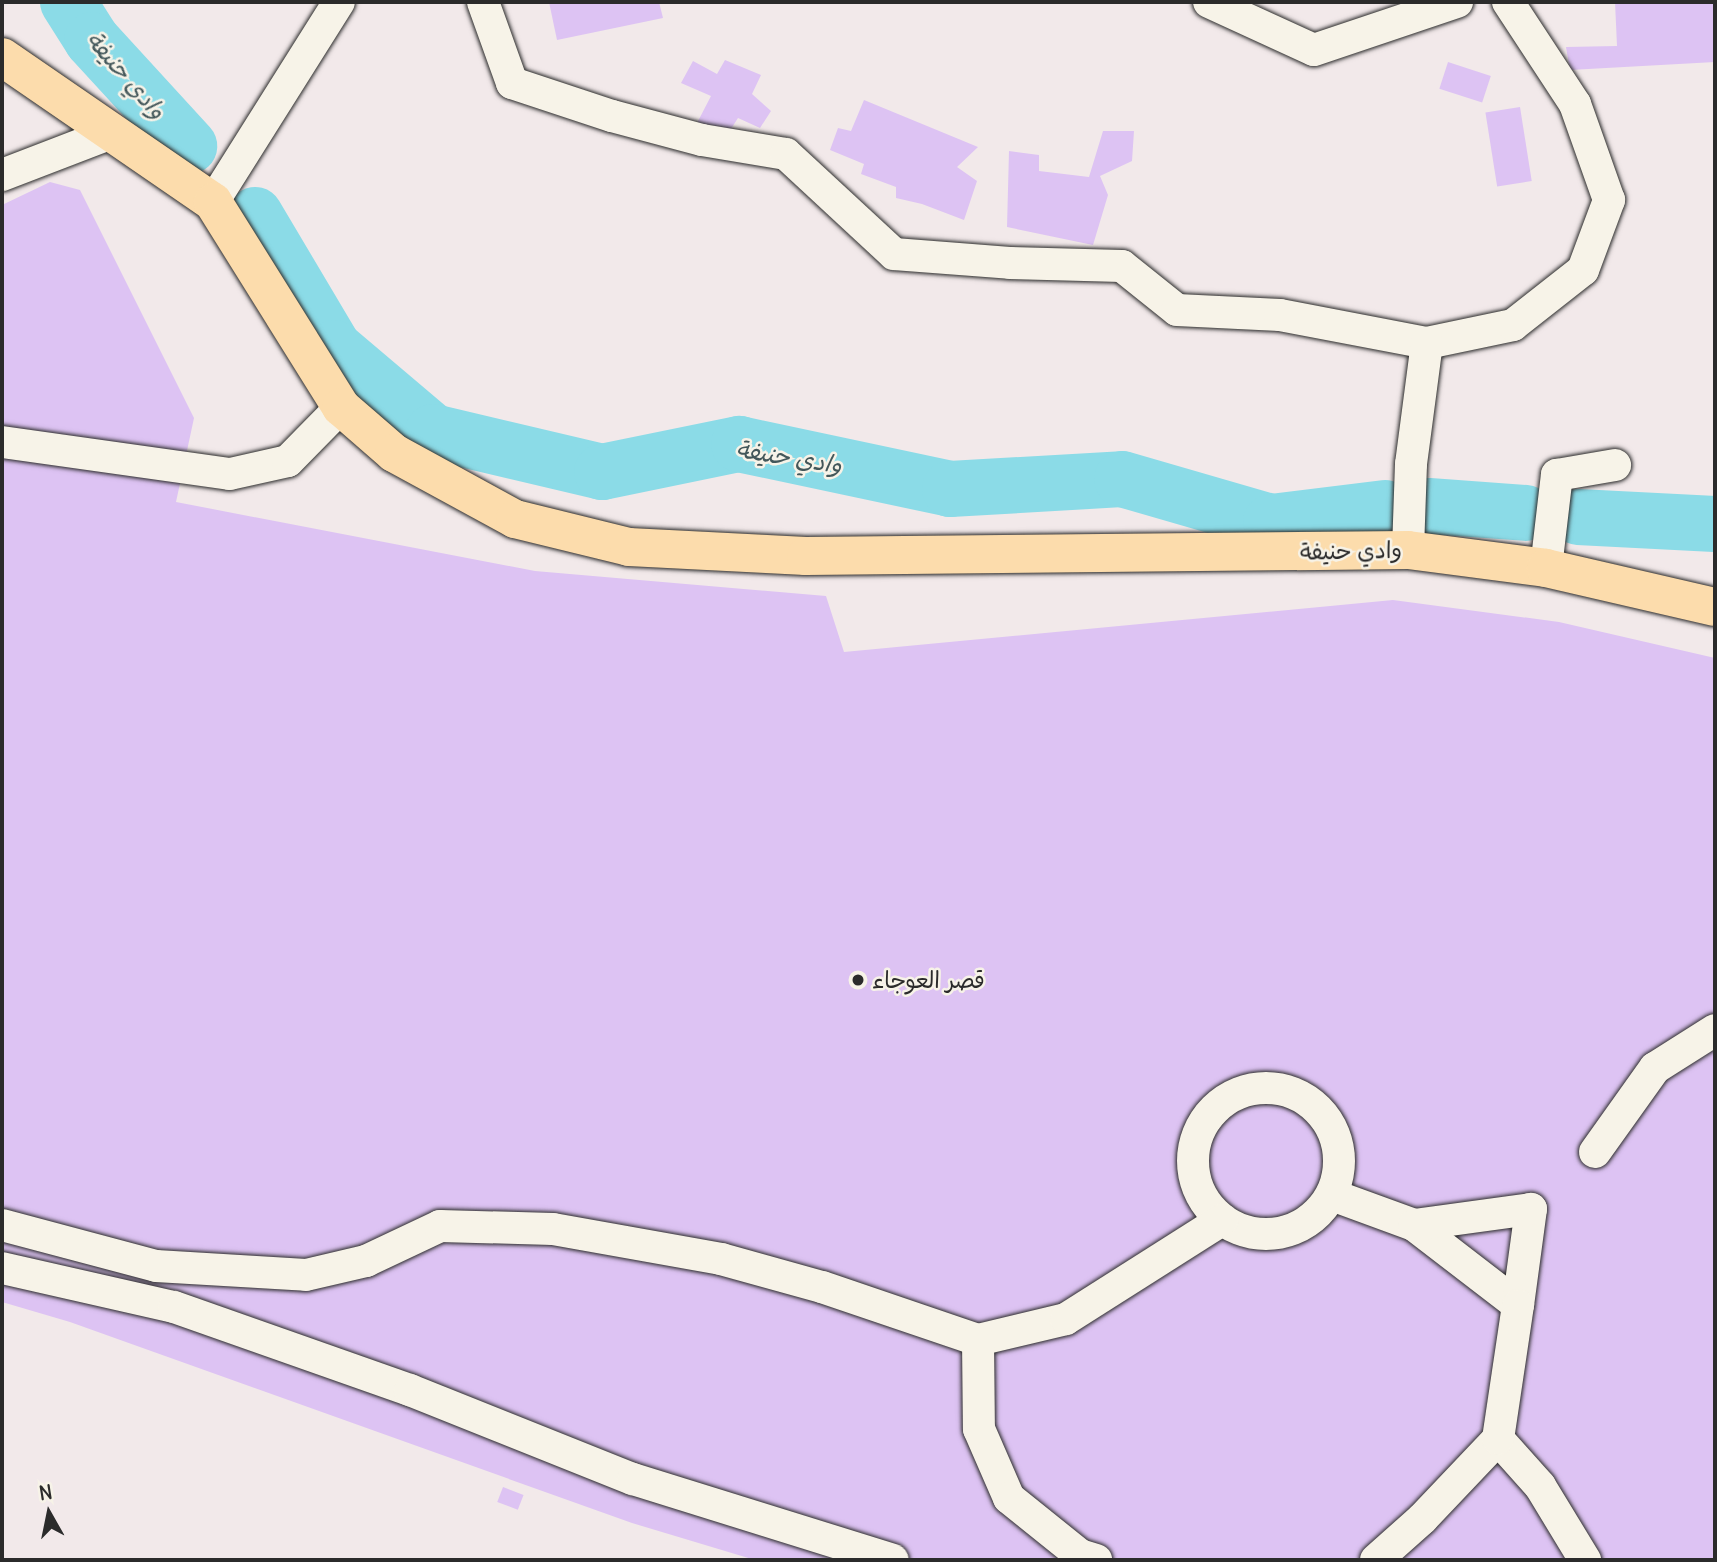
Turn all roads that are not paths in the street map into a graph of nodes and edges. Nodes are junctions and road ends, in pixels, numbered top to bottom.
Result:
1 (339, 2) edge
2 (483, 2) edge
3 (1209, 2) edge
4 (1457, 2) edge
5 (1508, 2) edge
6 (2, 57) edge
7 (114, 132) junction
8 (2, 175) edge
9 (213, 202) junction
10 (1427, 344) junction
11 (341, 407) junction
12 (2, 442) edge
13 (1615, 465) dead end
14 (1408, 550) junction
15 (1546, 568) junction
16 (1715, 607) edge
17 (1715, 1030) edge
18 (1595, 1152) dead end
19 (1332, 1195) junction
20 (1222, 1220) junction
21 (2, 1225) edge
22 (1414, 1225) junction
23 (2, 1268) edge
24 (1518, 1305) junction
25 (978, 1340) junction
26 (1498, 1439) junction
27 (893, 1560) edge
28 (1096, 1560) edge
29 (1376, 1560) edge
30 (1585, 1560) edge

1 - 9 street
2 - 10 street
3 - 4 street
5 - 10 street
6 - 7 main road, وادي حنيفة
7 - 8 street
7 - 9 main road, وادي حنيفة
9 - 11 main road, وادي حنيفة
10 - 14 street
11 - 12 street
11 - 14 main road, وادي حنيفة
13 - 15 street
14 - 15 main road, وادي حنيفة
15 - 16 main road, وادي حنيفة
17 - 18 street
19 - 20 street
19 - 20 street
19 - 22 street
20 - 25 street
21 - 25 street
22 - 24 street
22 - 24 street
23 - 27 street
24 - 26 street
25 - 28 street
26 - 29 street
26 - 30 street

